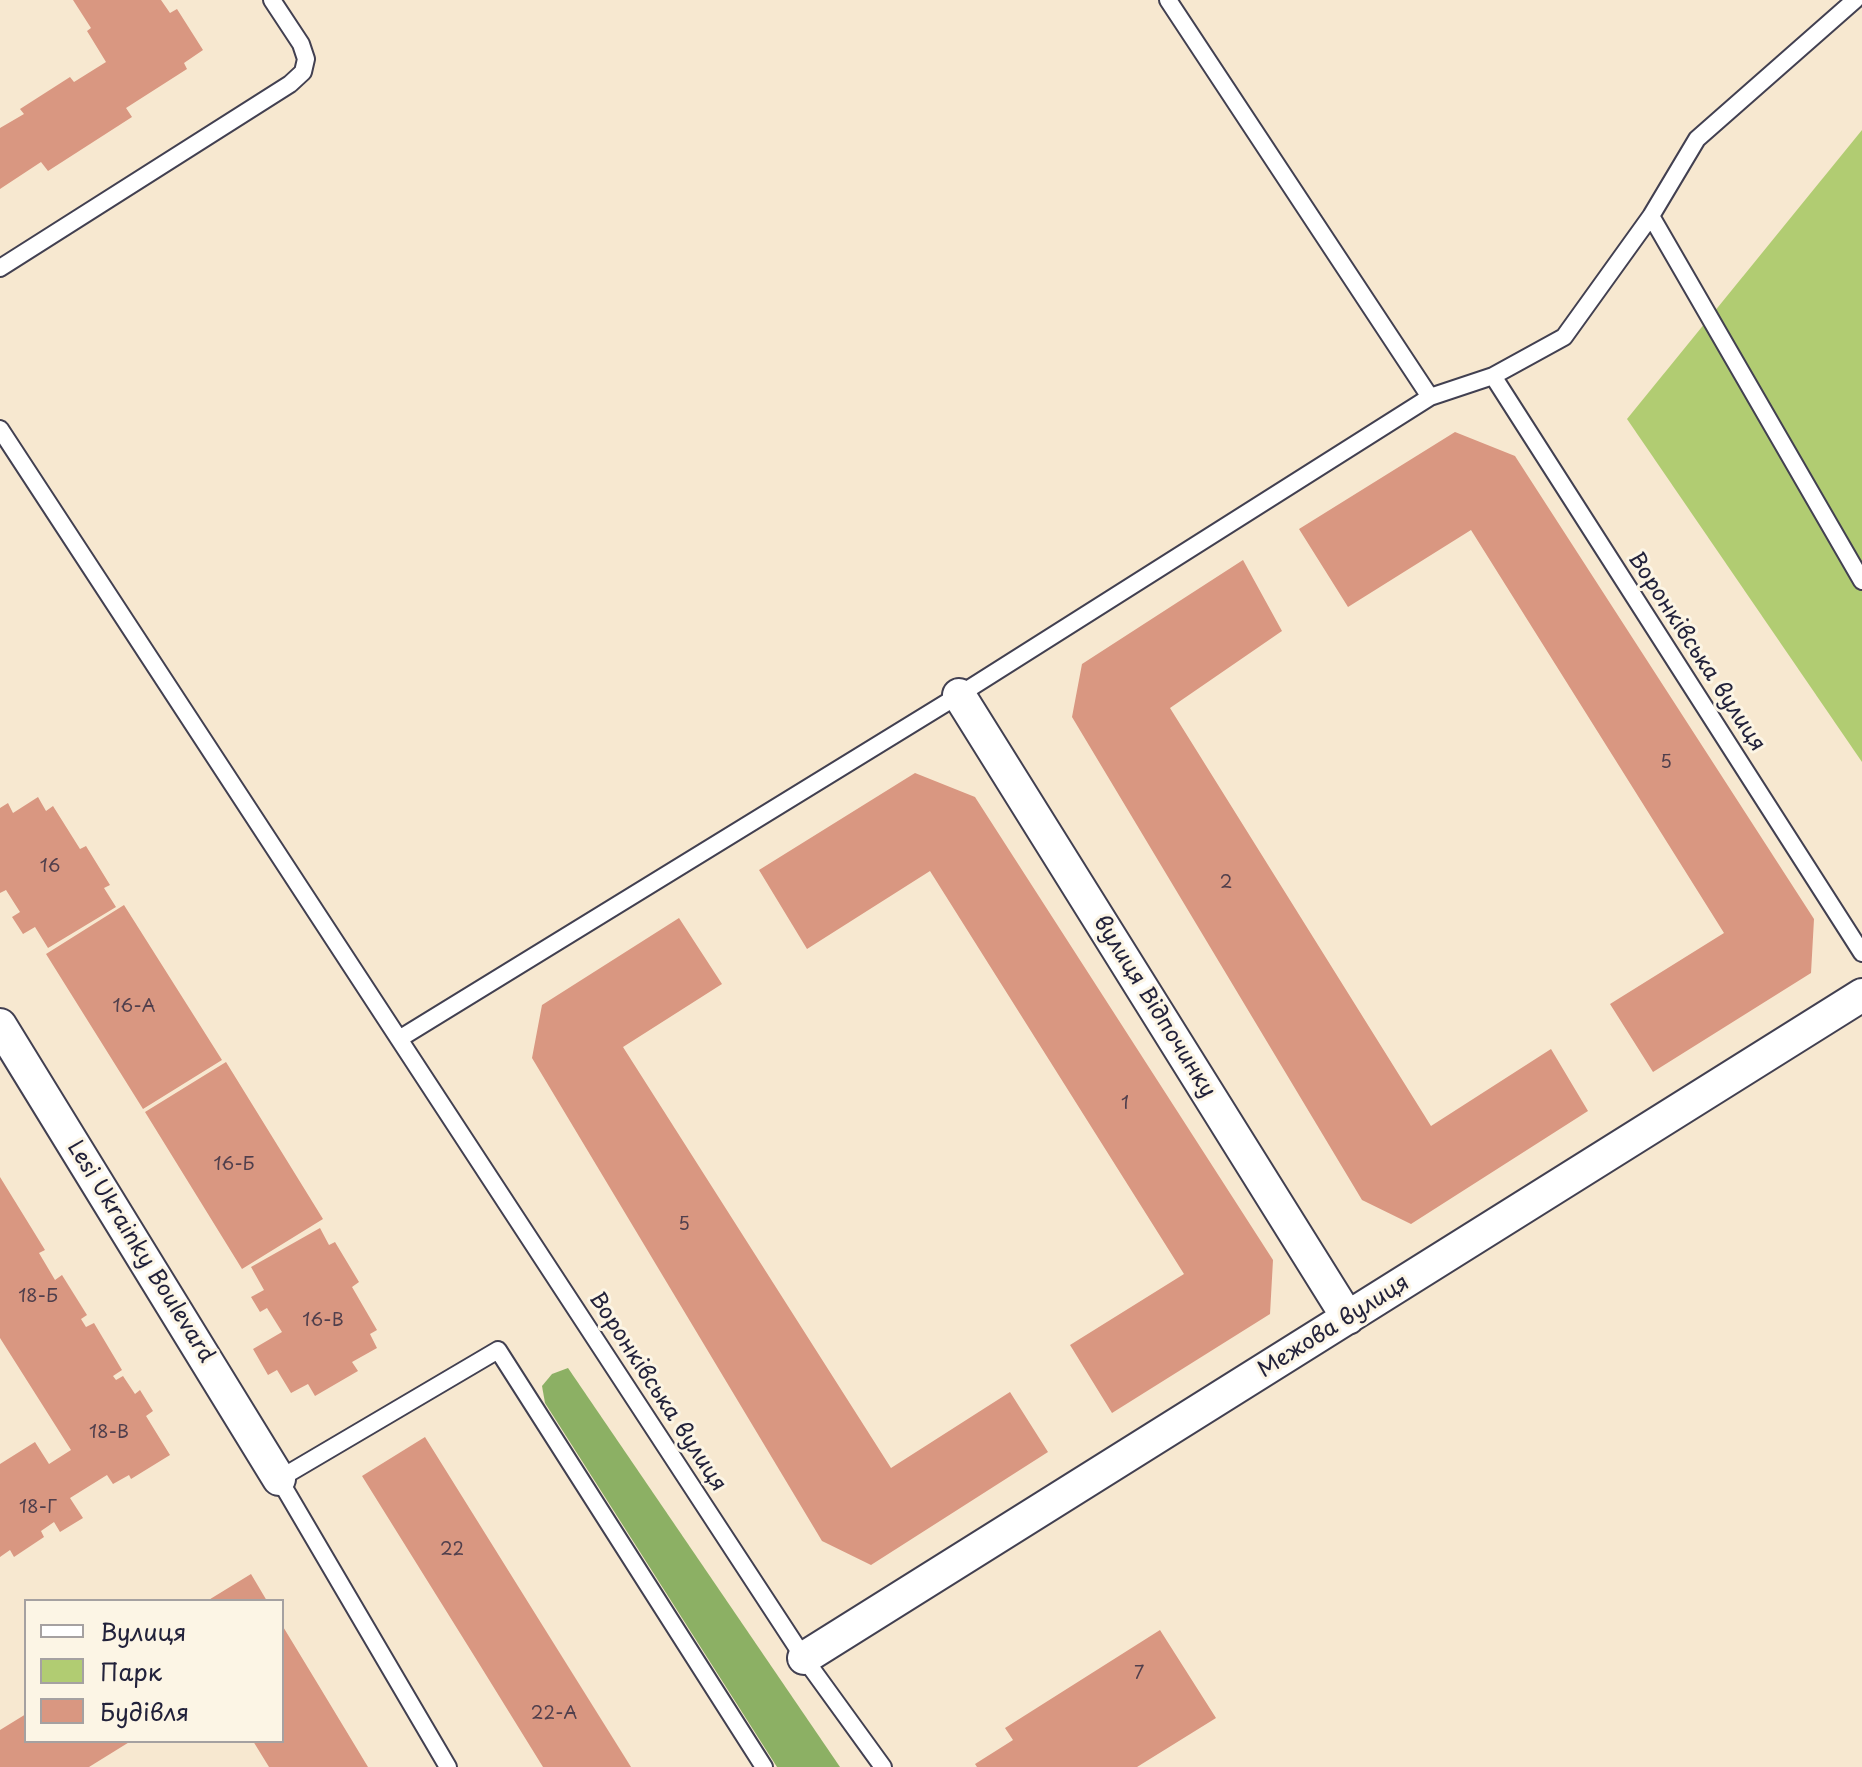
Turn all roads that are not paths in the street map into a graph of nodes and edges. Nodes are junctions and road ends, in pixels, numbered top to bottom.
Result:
1 (272, 0) edge
2 (1168, 0) edge
3 (1855, 0) edge
4 (1651, 216) junction
5 (0, 268) edge
6 (1493, 376) junction
7 (1430, 397) junction
8 (0, 429) edge
9 (1862, 581) edge
10 (959, 695) junction
11 (1862, 953) edge
12 (1862, 995) edge
13 (0, 1025) edge
14 (399, 1039) junction
15 (1348, 1318) junction
16 (279, 1479) junction
17 (804, 1658) junction
18 (448, 1767) edge
19 (764, 1767) edge
20 (883, 1767) edge

1 - 5 lane
2 - 7 lane
3 - 4 lane
4 - 6 lane
4 - 9 lane
6 - 7 lane
6 - 11 lane, Воронківська вулиця
7 - 10 lane
8 - 14 lane, Воронківська вулиця
10 - 14 lane
10 - 15 street, вулиця Відпочинку
12 - 15 street, Межова вулиця
13 - 16 street, Lesi Ukrainky Boulevard
14 - 17 lane, Воронківська вулиця
15 - 17 street, Межова вулиця
16 - 18 lane
16 - 19 lane
17 - 20 lane, Воронківська вулиця

